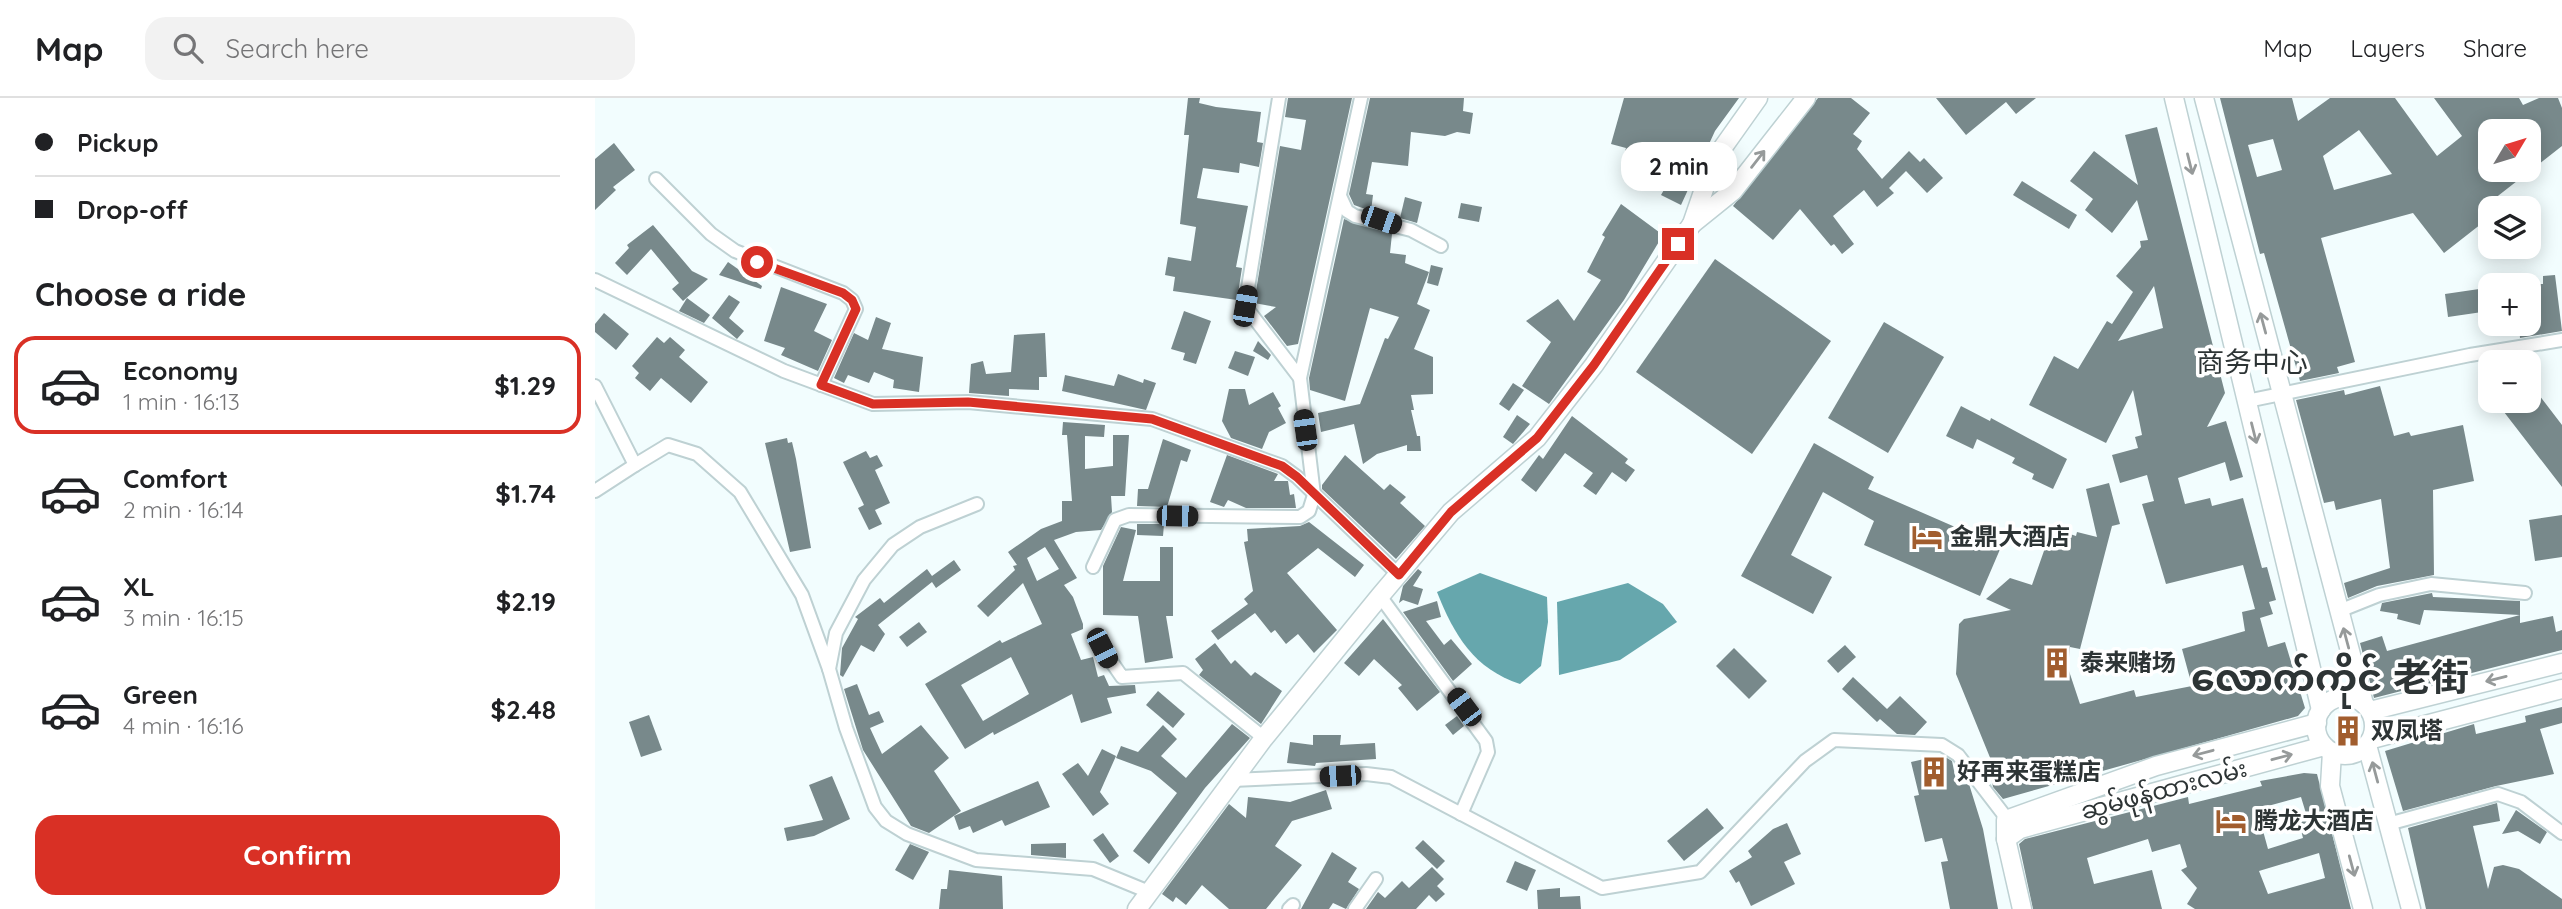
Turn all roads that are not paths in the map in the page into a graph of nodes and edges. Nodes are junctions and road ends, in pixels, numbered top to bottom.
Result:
1 (1279, 98) edge
2 (1361, 98) edge
3 (1758, 98) edge
4 (1806, 98) edge
5 (2174, 98) edge
6 (2204, 98) edge
7 (2211, 126) junction
8 (2182, 131) junction
9 (656, 179) dead end
10 (1340, 195) junction
11 (1692, 224) junction
12 (1441, 246) dead end
13 (595, 281) edge
14 (2562, 341) edge
15 (1300, 378) junction
16 (821, 385) junction
17 (595, 386) edge
18 (2282, 392) junction
19 (2247, 401) junction
20 (635, 465) junction
21 (595, 491) edge
22 (1314, 495) junction
23 (977, 504) dead end
24 (1093, 567) dead end
25 (1399, 575) junction
26 (2525, 593) dead end
27 (1380, 597) junction
28 (2339, 611) junction
29 (1102, 648) dead end
30 (2562, 663) edge
31 (829, 669) junction
32 (2562, 689) edge
33 (2367, 708) junction
34 (2319, 717) junction
35 (1264, 738) junction
36 (2370, 742) junction
37 (2328, 749) junction
38 (1233, 780) junction
39 (1461, 814) junction
40 (2388, 824) junction
41 (2011, 830) junction
42 (2562, 833) edge
43 (1376, 879) dead end
44 (1149, 892) junction
45 (1137, 909) edge
46 (1355, 909) edge
47 (2022, 909) edge
48 (2363, 909) edge
49 (2411, 909) edge

1 - 15 street
2 - 10 street
3 - 11 main road
11 -> 4 main road
5 - 8 main road
6 - 7 main road
7 - 8 main road
18 -> 7 main road
8 -> 19 main road
9 - 16 street
10 - 12 street
10 - 15 street
11 - 25 main road
13 - 16 street
14 - 18 street
15 - 22 street
16 - 22 street
17 - 20 street
18 - 19 street
18 - 28 main road
19 -> 34 main road
20 - 21 street
20 - 31 street
22 - 24 street
22 - 25 street
23 - 31 street
25 - 27 main road
26 - 28 street
27 - 35 main road
27 - 39 street
33 -> 28 main road
29 - 35 street
30 -> 33 main road
31 - 44 street
32 - 36 main road
33 - 34 main road
33 - 36 main road
34 - 37 main road
34 -> 41 main road, ဆွမ်ဖုန်ထားလမ်း
35 - 38 main road
36 - 37 main road
40 -> 36 main road
41 -> 37 main road, ဆွမ်ဖုန်ထားလမ်း
37 -> 48 main road
38 - 39 street
38 - 44 main road
39 - 41 street
40 - 42 street
40 - 49 main road
41 - 47 main road
43 - 46 street
44 - 45 main road

